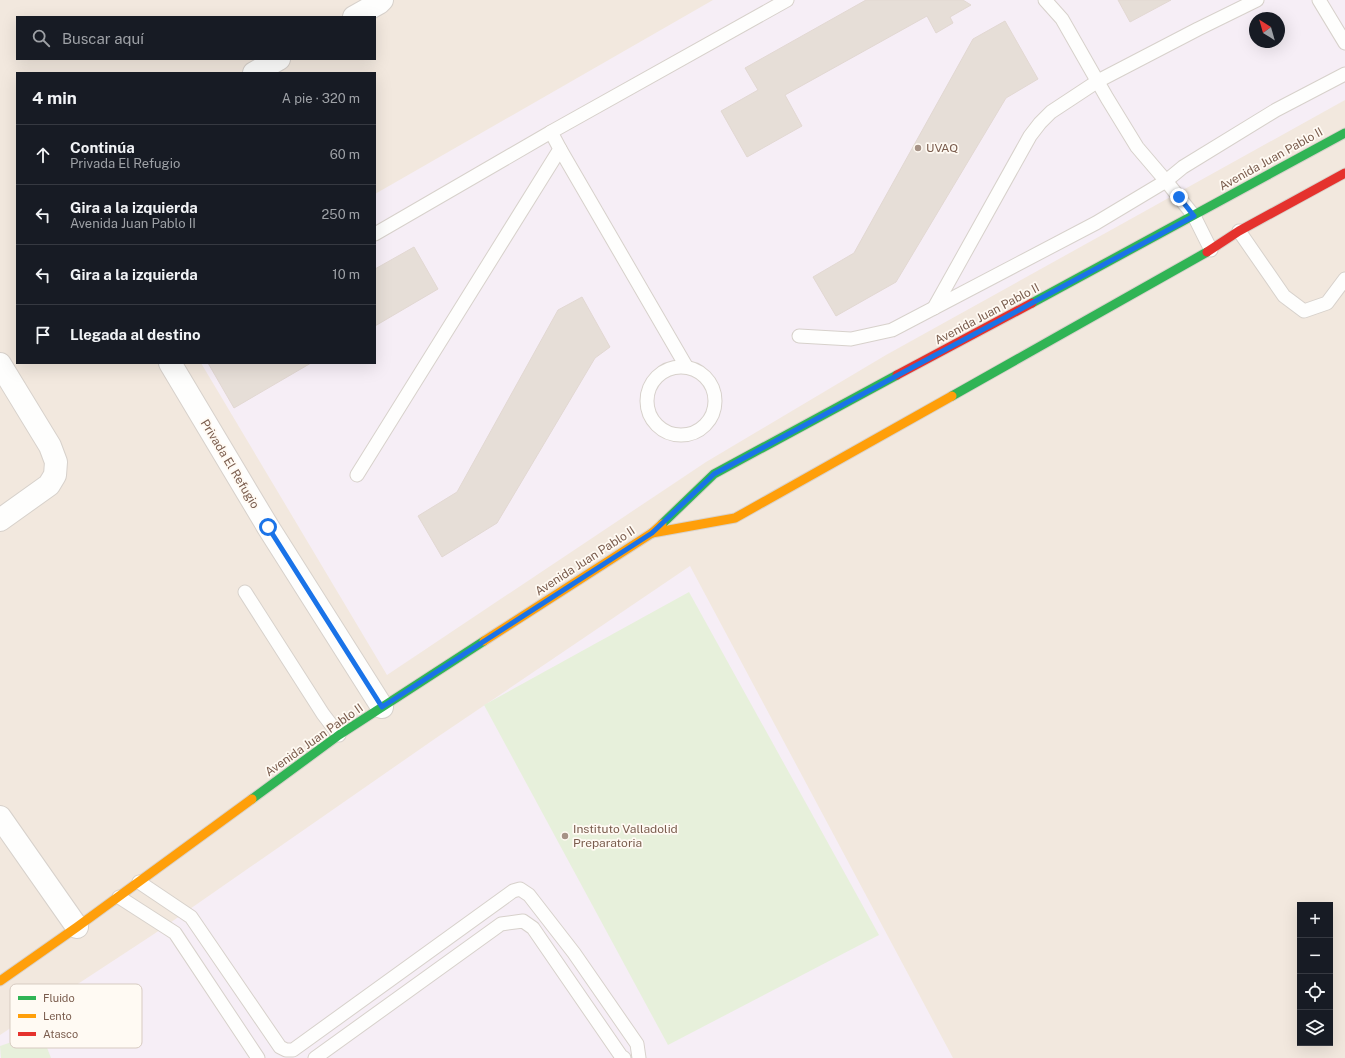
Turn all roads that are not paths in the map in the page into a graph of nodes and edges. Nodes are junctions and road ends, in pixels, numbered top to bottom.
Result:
1 (382, 0) edge
2 (788, 0) edge
3 (1045, 0) edge
4 (1257, 0) edge
5 (1319, 0) edge
6 (356, 16) edge
7 (1345, 43) edge
8 (277, 60) edge
9 (256, 72) edge
10 (1345, 74) edge
11 (1098, 81) junction
12 (551, 132) junction
13 (1345, 133) edge
14 (560, 149) junction
15 (1345, 173) edge
16 (1166, 181) junction
17 (1194, 216) junction
18 (1239, 231) junction
19 (376, 233) edge
20 (1211, 250) junction
21 (1345, 279) edge
22 (934, 308) junction
23 (798, 336) dead end
24 (0, 364) edge
25 (171, 364) edge
26 (686, 366) junction
27 (357, 474) dead end
28 (0, 520) edge
29 (652, 533) junction
30 (245, 592) dead end
31 (382, 707) junction
32 (339, 735) junction
33 (0, 816) edge
34 (139, 882) junction
35 (119, 897) junction
36 (77, 927) junction
37 (0, 981) edge
38 (284, 1054) edge
39 (258, 1058) edge
40 (315, 1058) edge
41 (624, 1058) edge
42 (639, 1058) edge

1 - 6 street
2 - 12 lane
3 - 11 lane
4 - 11 lane
5 - 7 lane
8 - 9 street
10 - 16 lane
11 - 16 lane
11 - 22 lane
12 - 14 lane
12 - 19 lane
13 - 17 main road, Avenida Juan Pablo II
14 - 26 lane
14 - 27 lane
15 - 18 main road, Avenida Juan Pablo II
16 - 17 lane
16 - 22 lane
17 - 20 lane
17 - 29 main road, Avenida Juan Pablo II
18 - 20 main road, Avenida Juan Pablo II
18 - 21 lane
20 - 29 main road, Avenida Juan Pablo II
22 - 23 lane
24 - 28 street
25 - 31 street, Privada El Refugio
26 - 26 lane
29 - 31 main road, Avenida Juan Pablo II
30 - 32 lane
31 - 32 main road, Avenida Juan Pablo II
32 - 34 main road, Avenida Juan Pablo II
33 - 36 street
34 - 35 main road, Avenida Juan Pablo II
34 - 38 lane
35 - 36 main road, Avenida Juan Pablo II
35 - 39 lane
36 - 37 main road, Avenida Juan Pablo II
38 - 42 lane
40 - 41 lane

